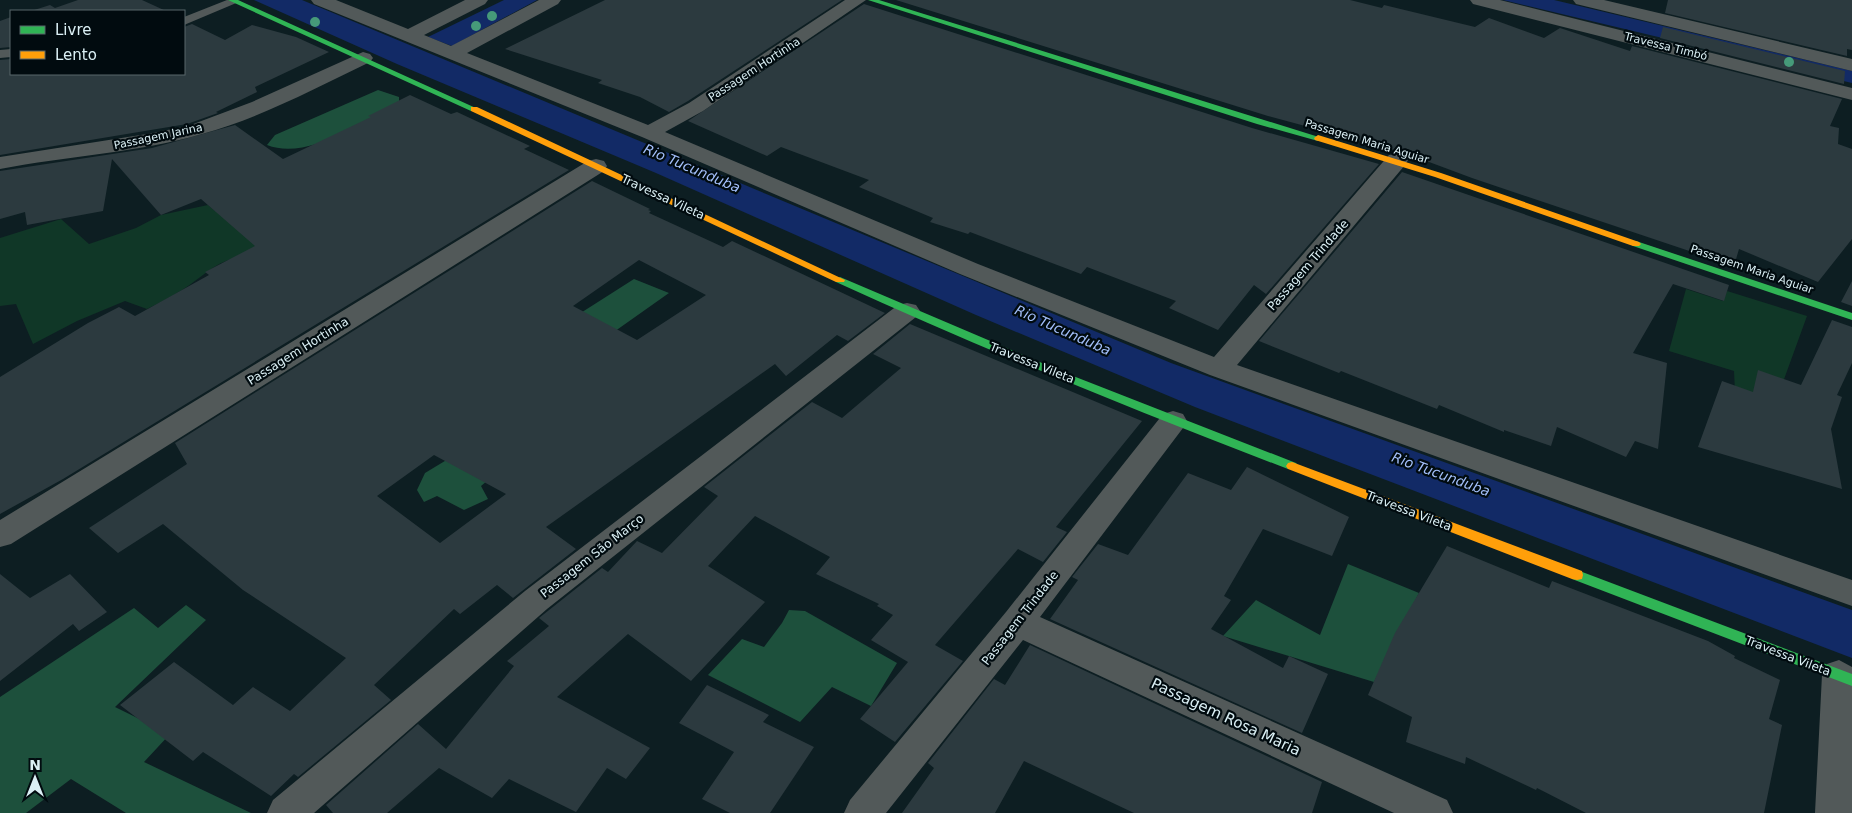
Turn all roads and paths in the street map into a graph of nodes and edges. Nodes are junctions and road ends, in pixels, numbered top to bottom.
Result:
1 (320, 0) edge
2 (479, 0) edge
3 (552, 0) edge
4 (857, 0) edge
5 (872, 0) edge
6 (1479, 0) edge
7 (1582, 0) edge
8 (233, 1) edge
9 (185, 21) edge
10 (408, 36) junction
11 (450, 54) junction
12 (363, 58) junction
13 (1852, 65) edge
14 (1852, 94) edge
15 (649, 133) junction
16 (1397, 160) junction
17 (0, 163) edge
18 (596, 166) junction
19 (907, 311) junction
20 (1852, 317) edge
21 (1219, 369) junction
22 (1174, 421) junction
23 (0, 535) edge
24 (1852, 593) edge
25 (1018, 622) junction
26 (1845, 678) edge
27 (286, 813) edge
28 (863, 813) edge
29 (1434, 813) edge
30 (1834, 813) edge

1 - 10 street
2 - 10 street
3 - 11 street
4 - 15 street, Passagem Hortinha
5 - 16 street, Passagem Maria Aguiar
6 - 14 street, Travessa Timbó
7 - 13 street, Travessa Timbó
8 - 9 lane
8 - 12 street, Travessa Vileta
10 - 11 street
11 - 15 street
12 - 17 street, Passagem Jarina
12 - 18 street, Travessa Vileta
15 - 21 street
16 - 20 street, Passagem Maria Aguiar
16 - 21 street, Passagem Trindade
18 - 19 street, Travessa Vileta
18 - 23 street, Passagem Hortinha
19 - 22 street, Travessa Vileta
19 - 27 street, Passagem São Março
21 - 24 street
22 - 25 street, Passagem Trindade
22 - 26 street, Travessa Vileta
25 - 28 street, Passagem Trindade
25 - 29 street, Passagem Rosa Maria
26 - 30 street

